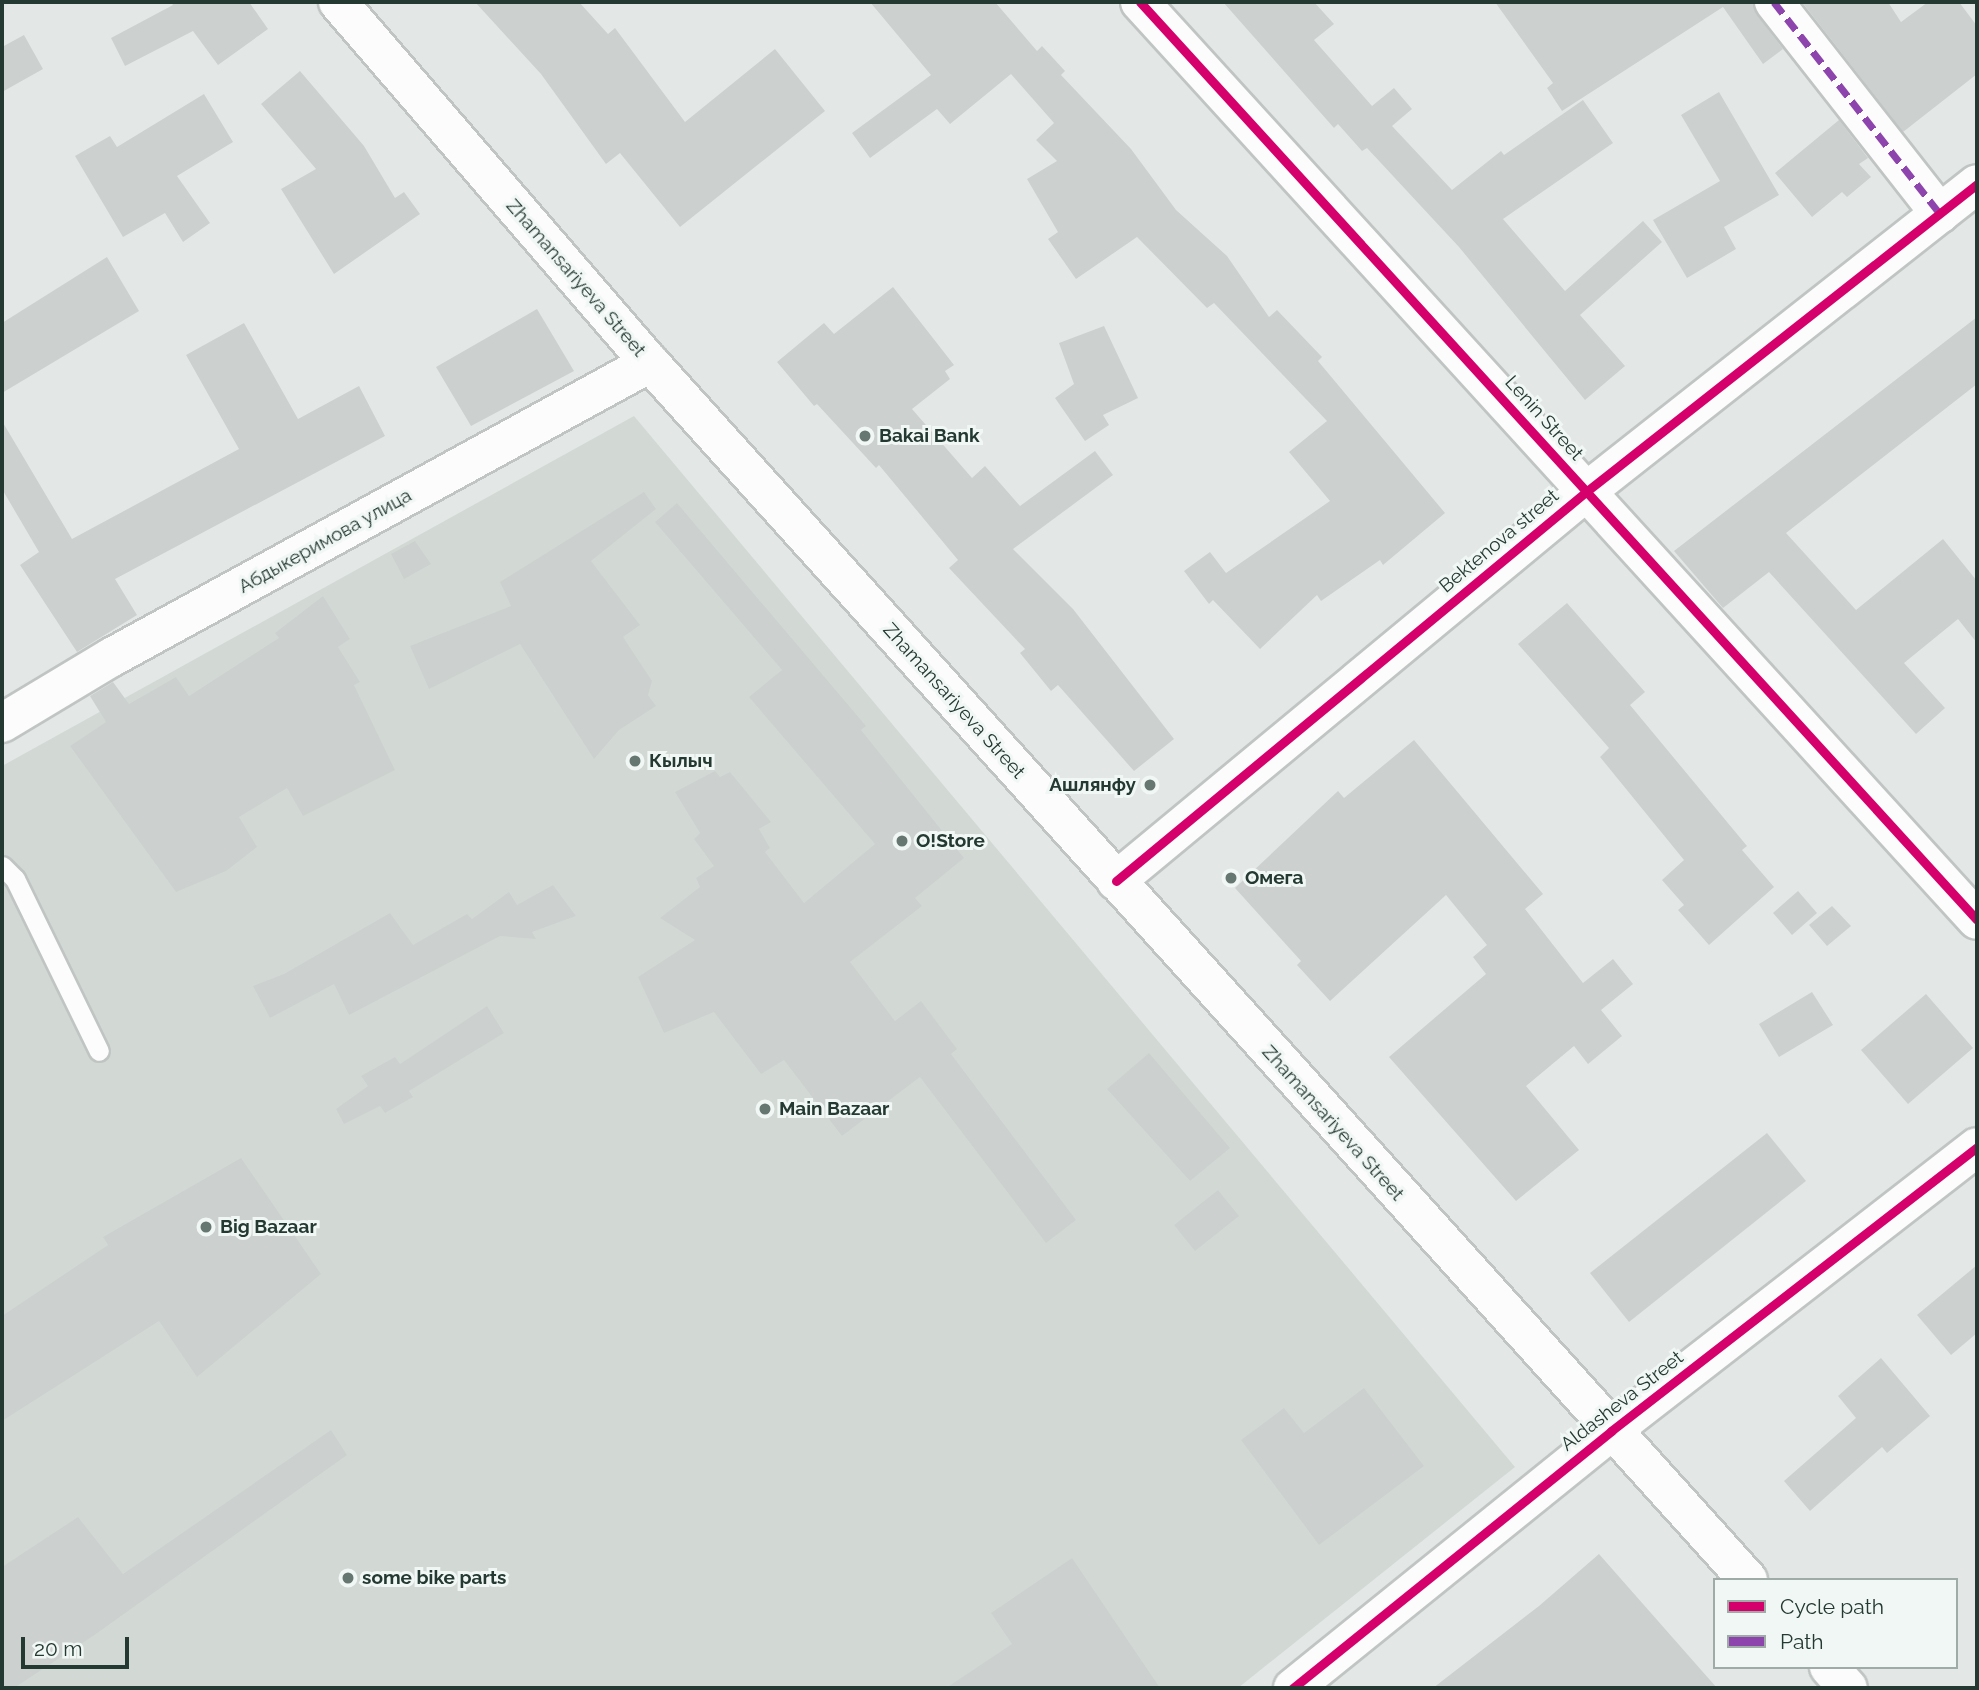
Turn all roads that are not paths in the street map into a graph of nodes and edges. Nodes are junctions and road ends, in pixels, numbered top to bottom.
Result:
1 (338, 2) edge
2 (1140, 2) edge
3 (1774, 2) edge
4 (1977, 184) edge
5 (1940, 214) junction
6 (650, 363) junction
7 (1587, 491) junction
8 (6, 711) edge
9 (2, 866) edge
10 (1116, 881) junction
11 (1977, 920) edge
12 (99, 1051) dead end
13 (1977, 1147) edge
14 (1611, 1431) junction
15 (1746, 1578) edge
16 (1831, 1669) edge
17 (1293, 1688) edge
18 (1848, 1688) edge

1 - 6 street, Zhamansariyeva Street
2 - 7 street, Lenin Street
3 - 5 street
4 - 5 street, Bektenova street
5 - 7 street, Bektenova street
6 - 8 street, Абдыкеримова улица
6 - 10 street, Zhamansariyeva Street
7 - 10 street, Bektenova street
7 - 11 street, Lenin Street
9 - 12 lane
10 - 14 street, Zhamansariyeva Street
13 - 14 street, Aldasheva Street
14 - 15 street, Zhamansariyeva Street
14 - 17 street, Aldasheva Street
16 - 18 street

